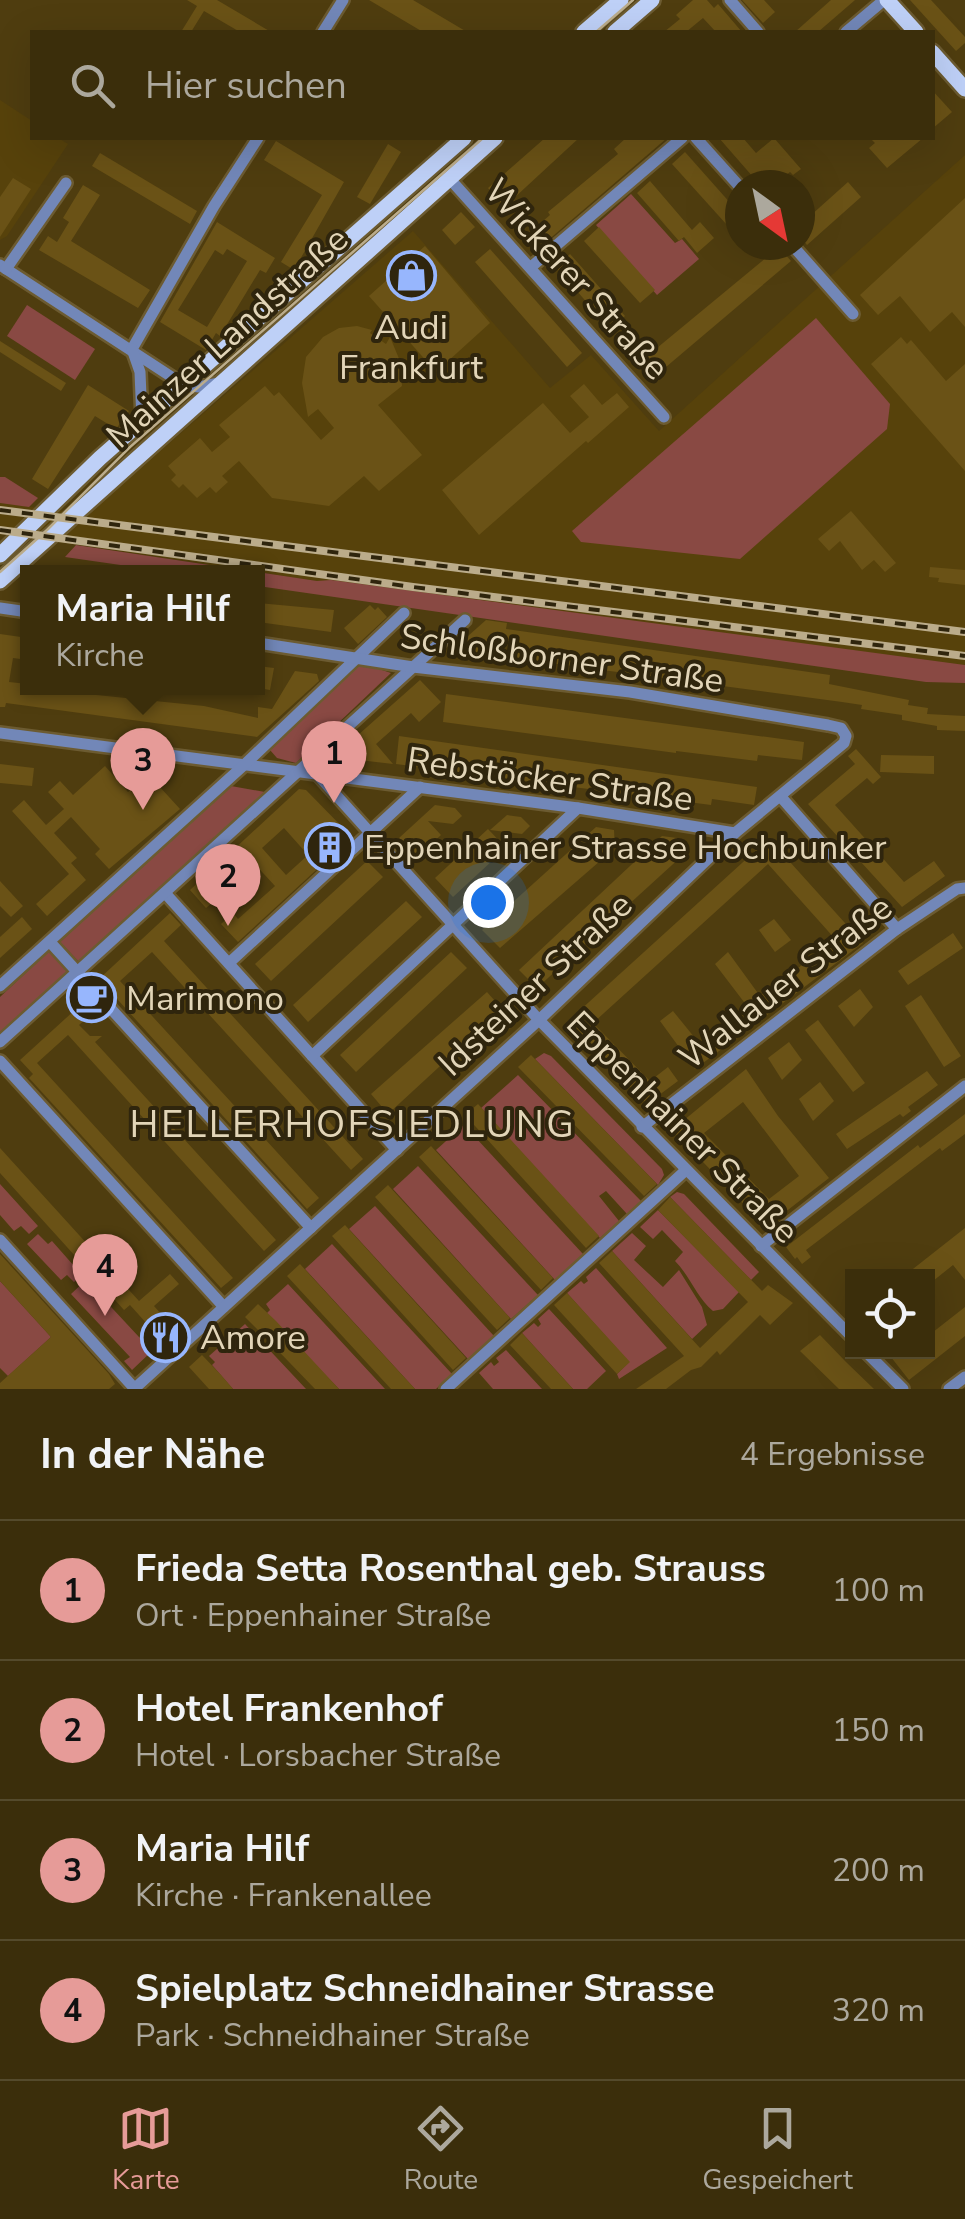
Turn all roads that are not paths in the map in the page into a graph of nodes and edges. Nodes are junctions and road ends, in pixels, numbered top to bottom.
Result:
1 (343, 0) edge
2 (621, 0) edge
3 (652, 0) edge
4 (730, 0) edge
5 (885, 0) edge
6 (906, 29) edge
7 (324, 30) edge
8 (586, 30) edge
9 (616, 30) edge
10 (756, 30) edge
11 (848, 30) edge
12 (935, 55) edge
13 (965, 89) edge
14 (257, 140) edge
15 (462, 140) edge
16 (493, 140) edge
17 (680, 140) edge
18 (698, 140) edge
19 (725, 170) edge
20 (449, 178) junction
21 (66, 183) dead end
22 (805, 260) edge
23 (3, 266) edge
24 (531, 268) junction
25 (853, 314) dead end
26 (132, 350) junction
27 (224, 382) junction
28 (184, 384) junction
29 (187, 415) junction
30 (664, 417) dead end
31 (142, 421) junction
32 (0, 556) edge
33 (0, 581) edge
34 (404, 614) dead end
35 (465, 620) dead end
36 (265, 644) edge
37 (358, 657) junction
38 (413, 667) junction
39 (0, 733) edge
40 (844, 743) joint
41 (243, 766) junction
42 (297, 772) junction
43 (318, 774) junction
44 (420, 787) junction
45 (781, 796) junction
46 (578, 808) junction
47 (371, 832) junction
48 (735, 834) junction
49 (965, 888) edge
50 (165, 893) junction
51 (452, 926) junction
52 (897, 929) junction
53 (50, 942) junction
54 (228, 963) junction
55 (78, 973) junction
56 (0, 986) edge
57 (539, 1020) junction
58 (0, 1042) edge
59 (312, 1056) junction
60 (0, 1060) edge
61 (965, 1086) edge
62 (642, 1127) junction
63 (397, 1150) junction
64 (686, 1170) junction
65 (311, 1228) junction
66 (0, 1240) edge
67 (761, 1246) junction
68 (224, 1307) junction
69 (845, 1330) edge
70 (873, 1359) edge
71 (965, 1377) edge
72 (134, 1389) edge
73 (446, 1389) edge
74 (904, 1389) edge
75 (950, 1389) edge

1 - 7 street
2 - 8 main road
3 - 9 main road
4 - 10 street
5 - 6 main road
5 - 11 street
12 - 13 main road
14 - 26 street
15 - 28 main road, Mainzer Landstraße
16 - 20 main road, Mainzer Landstraße
17 - 24 street
18 - 19 street
20 - 24 street, Wickerer Straße
20 - 27 main road, Mainzer Landstraße
21 - 23 street
22 - 25 street
23 - 26 street
24 - 30 street, Wickerer Straße
26 - 28 street
26 - 31 street
27 - 28 street
27 - 29 main road, Mainzer Landstraße
28 - 29 street
28 - 31 main road, Mainzer Landstraße
29 - 33 main road, Mainzer Landstraße
31 - 32 main road, Mainzer Landstraße
34 - 37 street
35 - 38 street
36 - 37 street, Schloßborner Straße
37 - 38 street, Schloßborner Straße
37 - 41 street
38 - 40 street, Schloßborner Straße
38 - 42 street
39 - 41 street, Rebstöcker Straße
40 - 45 street, Idsteiner Straße
41 - 42 street, Rebstöcker Straße
41 - 53 street
42 - 43 street, Rebstöcker Straße
42 - 50 street
43 - 44 street, Rebstöcker Straße
43 - 47 street, Eppenhainer Straße
44 - 46 street, Rebstöcker Straße
44 - 47 street
45 - 48 street, Idsteiner Straße
45 - 52 street
46 - 48 street, Rebstöcker Straße
46 - 51 street
47 - 51 street, Eppenhainer Straße
47 - 54 street
48 - 57 street, Idsteiner Straße
49 - 52 street, Wallauer Straße
50 - 54 street
50 - 55 street
51 - 57 street, Eppenhainer Straße
51 - 59 street
52 - 62 street, Wallauer Straße
53 - 55 street
53 - 56 street
54 - 59 street
55 - 58 street
55 - 65 street
57 - 62 street, Eppenhainer Straße
57 - 63 street, Idsteiner Straße
59 - 63 street
60 - 68 street
61 - 67 street
62 - 64 street, Eppenhainer Straße
63 - 65 street, Idsteiner Straße
64 - 67 street, Eppenhainer Straße
64 - 73 street
65 - 68 street, Idsteiner Straße
66 - 72 street
67 - 69 street, Eppenhainer Straße
68 - 72 street, Idsteiner Straße
70 - 74 street
71 - 75 street

